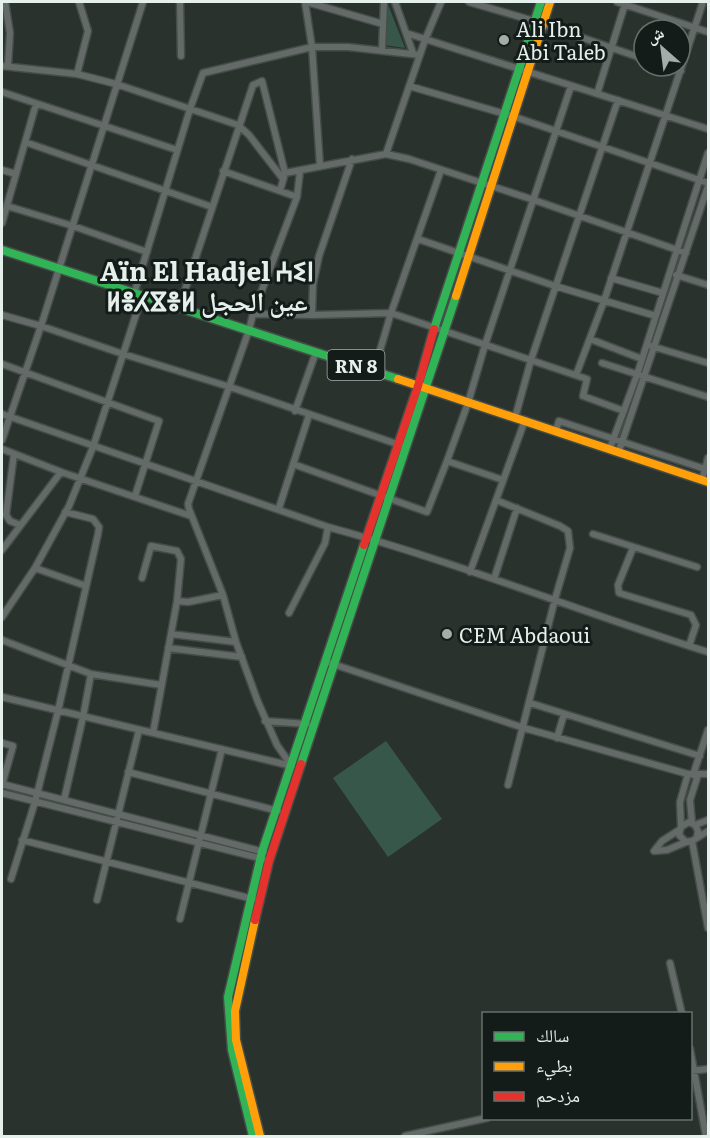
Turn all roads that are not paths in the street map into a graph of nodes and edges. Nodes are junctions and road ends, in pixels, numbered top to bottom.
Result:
1 (5, 2) edge
2 (80, 2) edge
3 (143, 2) edge
4 (180, 2) edge
5 (306, 2) edge
6 (384, 2) edge
7 (395, 2) edge
8 (441, 2) edge
9 (469, 2) edge
10 (541, 2) edge
11 (550, 2) edge
12 (617, 2) edge
13 (649, 2) edge
14 (703, 2) edge
15 (625, 4) junction
16 (646, 11) junction
17 (538, 22) junction
18 (383, 24) junction
19 (695, 27) junction
20 (708, 32) edge
21 (406, 33) junction
22 (692, 36) edge
23 (425, 40) junction
24 (312, 47) junction
25 (611, 47) junction
26 (382, 50) junction
27 (416, 54) junction
28 (632, 55) edge
29 (181, 56) dead end
30 (5, 65) edge
31 (523, 70) junction
32 (77, 74) junction
33 (679, 78) edge
34 (116, 84) junction
35 (409, 86) junction
36 (571, 86) junction
37 (2, 92) edge
38 (597, 93) junction
39 (618, 100) junction
40 (36, 104) junction
41 (190, 109) junction
42 (508, 116) junction
43 (666, 116) junction
44 (238, 125) junction
45 (103, 127) junction
46 (708, 129) edge
47 (556, 131) junction
48 (25, 142) junction
49 (602, 147) junction
50 (177, 150) junction
51 (708, 153) edge
52 (386, 154) junction
53 (352, 159) junction
54 (650, 163) junction
55 (92, 164) junction
56 (320, 166) junction
57 (2, 170) edge
58 (441, 170) junction
59 (223, 171) junction
60 (300, 171) junction
61 (16, 174) junction
62 (284, 176) junction
63 (699, 180) junction
64 (708, 184) edge
65 (485, 185) junction
66 (165, 191) junction
67 (280, 191) junction
68 (297, 197) junction
69 (534, 200) junction
70 (7, 206) junction
71 (212, 207) junction
72 (579, 215) junction
73 (2, 223) edge
74 (73, 226) junction
75 (627, 232) junction
76 (418, 239) junction
77 (677, 249) junction
78 (2, 250) edge
79 (147, 252) junction
80 (686, 253) junction
81 (464, 255) junction
82 (59, 269) junction
83 (511, 271) junction
84 (670, 272) junction
85 (678, 276) junction
86 (611, 278) junction
87 (708, 285) edge
88 (555, 286) junction
89 (663, 293) junction
90 (138, 295) junction
91 (604, 301) junction
92 (179, 308) junction
93 (391, 313) junction
94 (252, 314) junction
95 (2, 315) edge
96 (312, 315) junction
97 (656, 316) junction
98 (41, 326) junction
99 (434, 327) junction
100 (249, 330) junction
101 (443, 330) junction
102 (590, 339) junction
103 (485, 345) junction
104 (646, 345) junction
105 (654, 347) junction
106 (316, 352) junction
107 (123, 354) junction
108 (642, 358) junction
109 (531, 360) junction
110 (602, 363) dead end
111 (708, 363) edge
112 (2, 364) edge
113 (374, 372) junction
114 (25, 374) junction
115 (576, 375) junction
116 (637, 375) junction
117 (644, 377) junction
118 (230, 387) junction
119 (422, 388) junction
120 (708, 397) edge
121 (107, 403) junction
122 (468, 403) junction
123 (295, 411) junction
124 (624, 411) junction
125 (2, 414) edge
126 (309, 415) junction
127 (10, 417) junction
128 (515, 418) junction
129 (525, 420) junction
130 (556, 430) junction
131 (614, 438) junction
132 (2, 440) edge
133 (622, 441) junction
134 (402, 445) junction
135 (93, 447) junction
136 (2, 449) edge
137 (615, 450) junction
138 (14, 454) junction
139 (708, 458) edge
140 (447, 461) junction
141 (293, 464) junction
142 (144, 465) junction
143 (707, 469) edge
144 (61, 472) junction
145 (80, 478) junction
146 (503, 480) junction
147 (197, 481) junction
148 (705, 481) edge
149 (380, 494) junction
150 (135, 496) junction
151 (390, 498) junction
152 (496, 500) junction
153 (279, 508) junction
154 (517, 508) junction
155 (65, 512) junction
156 (191, 516) junction
157 (20, 525) junction
158 (328, 527) junction
159 (593, 534) dead end
160 (366, 537) junction
161 (376, 540) junction
162 (633, 548) junction
163 (2, 550) edge
164 (697, 567) dead end
165 (35, 568) junction
166 (470, 572) junction
167 (142, 578) dead end
168 (494, 579) junction
169 (86, 586) junction
170 (223, 595) junction
171 (555, 599) junction
172 (177, 601) junction
173 (289, 613) dead end
174 (2, 617) edge
175 (171, 634) junction
176 (2, 640) edge
177 (236, 642) junction
178 (689, 646) junction
179 (168, 648) junction
180 (708, 652) edge
181 (242, 657) junction
182 (328, 662) junction
183 (69, 665) junction
184 (91, 674) junction
185 (161, 685) junction
186 (2, 697) edge
187 (530, 703) junction
188 (58, 711) junction
189 (564, 714) junction
190 (83, 717) junction
191 (265, 721) junction
192 (309, 724) junction
193 (524, 728) junction
194 (139, 730) junction
195 (708, 730) edge
196 (153, 733) junction
197 (557, 738) junction
198 (2, 743) edge
199 (222, 749) junction
200 (700, 756) junction
201 (294, 767) junction
202 (128, 772) junction
203 (708, 774) edge
204 (693, 775) junction
205 (2, 785) edge
206 (508, 785) dead end
207 (2, 792) edge
208 (37, 793) junction
209 (211, 794) junction
210 (64, 800) junction
211 (35, 802) junction
212 (280, 811) junction
213 (117, 818) junction
214 (708, 820) edge
215 (694, 824) junction
216 (680, 828) junction
217 (708, 831) edge
218 (199, 839) junction
219 (22, 840) junction
220 (692, 840) junction
221 (266, 856) junction
222 (106, 861) junction
223 (11, 879) dead end
224 (189, 882) junction
225 (255, 899) junction
226 (97, 900) dead end
227 (180, 919) dead end
228 (708, 928) edge
229 (670, 963) dead end
230 (682, 1012) edge
231 (708, 1069) edge
232 (693, 1071) edge
233 (482, 1120) edge
234 (253, 1137) edge
235 (260, 1137) edge
236 (405, 1137) edge
237 (705, 1137) edge

1 - 30 street
2 - 32 street
3 - 34 street
4 - 29 street
5 - 18 street
5 - 24 street
6 - 18 street
7 - 21 street
8 - 23 street
9 - 17 street
10 - 17 main road
11 - 17 main road
12 - 15 street
13 - 16 street
14 - 19 street
15 - 16 street
15 - 25 street
16 - 19 street
17 - 25 street
17 - 31 main road
18 - 26 street
19 - 20 street
19 - 22 street
21 - 23 street
21 - 27 street
23 - 27 street
23 - 31 street
24 - 26 street
24 - 41 street
24 - 56 street
25 - 28 street
25 - 38 street
26 - 27 street
27 - 35 street
30 - 32 street
31 - 36 street
31 - 42 main road
32 - 34 street
33 - 43 street
34 - 41 street
34 - 45 street
35 - 42 street
35 - 52 street
36 - 38 street
36 - 47 street
37 - 40 street
38 - 39 street
39 - 43 street
39 - 49 street
40 - 45 street
40 - 48 street
41 - 44 street
41 - 50 street
42 - 47 street
42 - 65 main road
43 - 46 street
43 - 54 street
44 - 59 street
44 - 62 street
44 - 62 street
45 - 50 street
45 - 55 street
47 - 49 street
47 - 69 street
48 - 55 street
48 - 61 street
49 - 54 street
49 - 72 street
50 - 66 street
51 - 63 street
52 - 53 street
52 - 58 street
53 - 56 street
53 - 96 street
54 - 63 street
54 - 75 street
55 - 66 street
55 - 74 street
56 - 60 street
57 - 61 street
58 - 65 street
58 - 76 street
59 - 67 street
59 - 71 street
60 - 62 street
60 - 68 street
61 - 70 street
62 - 67 street
63 - 64 street
63 - 77 street
64 - 80 street
65 - 69 street
65 - 81 main road
66 - 71 street
66 - 79 street
67 - 68 street
68 - 94 street
69 - 72 street
69 - 83 street
70 - 73 street
70 - 74 street
71 - 92 street
72 - 75 street
72 - 88 street
74 - 79 street
74 - 82 street
75 - 77 street
75 - 86 street
76 - 81 street
76 - 93 street
77 - 80 street
77 - 84 street
78 - 82 main road, RN 8
79 - 90 street
80 - 85 street
81 - 83 street
81 - 99 main road
81 - 101 main road
82 - 90 main road, RN 8
82 - 98 street
83 - 88 street
83 - 103 street
84 - 85 street
84 - 89 street
85 - 87 street
85 - 105 street
86 - 89 street
86 - 91 street
88 - 91 street
88 - 109 street
89 - 97 street
90 - 92 main road, RN 8
90 - 107 street
91 - 97 street
91 - 102 street
92 - 100 main road, RN 8
93 - 96 street
93 - 99 street
93 - 113 street
94 - 96 street
94 - 100 street
95 - 98 street
97 - 104 street
98 - 107 street
98 - 114 street
99 - 101 street
99 - 119 main road
100 - 106 main road, RN 8
100 - 118 street
101 - 103 street
101 - 119 main road
102 - 108 street
102 - 115 street
103 - 109 street
103 - 122 street
104 - 105 street
104 - 108 street
105 - 111 street
105 - 117 street
106 - 113 main road, RN 8
106 - 123 street
107 - 118 street
107 - 121 street
108 - 116 street
109 - 115 street
109 - 128 street
110 - 116 street
112 - 114 street
113 - 119 main road, RN 8
114 - 121 street
114 - 127 street
115 - 124 street
116 - 117 street
116 - 124 street
117 - 120 street
117 - 133 street
118 - 123 street
118 - 147 street
119 - 122 main road, RN 8
119 - 134 main road
121 - 135 street
121 - 142 street
122 - 128 main road, RN 8
122 - 140 street
123 - 126 street
124 - 131 street
125 - 127 street
126 - 134 street
126 - 141 street
127 - 132 street
127 - 135 street
128 - 129 main road, RN 8
129 - 130 main road, RN 8
129 - 146 street
130 - 131 street
130 - 137 main road, RN 8
131 - 133 street
131 - 137 street
133 - 137 street
133 - 143 street
134 - 149 main road
134 - 151 main road
135 - 142 street
135 - 145 street
136 - 138 street
137 - 148 main road, RN 8
138 - 144 street
138 - 157 street
139 - 143 street
140 - 146 street
140 - 151 street
141 - 149 street
141 - 153 street
142 - 147 street
142 - 150 street
143 - 148 street
144 - 145 street
144 - 157 street
145 - 150 street
145 - 155 street
146 - 152 street
147 - 153 street
147 - 156 street
149 - 151 street
149 - 160 main road
150 - 156 street
151 - 161 main road
152 - 154 street
152 - 166 street
153 - 158 street
154 - 168 street
154 - 171 street
155 - 165 street
155 - 169 street
156 - 170 street
157 - 163 street
158 - 160 street
158 - 173 street
159 - 162 street
160 - 161 street
160 - 182 main road
161 - 166 street
161 - 182 main road
162 - 164 street
162 - 178 street
165 - 169 street
165 - 174 street
166 - 168 street
167 - 172 street
168 - 171 street
169 - 183 street
170 - 172 street
170 - 177 street
171 - 178 street
171 - 187 street
172 - 175 street
175 - 177 street
175 - 179 street
176 - 183 street
177 - 181 street
178 - 180 street
179 - 181 street
179 - 185 street
181 - 191 street
182 - 192 main road
182 - 193 street
183 - 184 street
183 - 188 street
184 - 185 street
184 - 190 street
185 - 196 street
186 - 188 street
187 - 189 street
187 - 193 street
188 - 190 street
188 - 208 street
189 - 197 street
189 - 200 street
190 - 194 street
190 - 210 street
191 - 192 street
191 - 201 street
192 - 201 main road
193 - 197 street
193 - 206 street
194 - 196 street
194 - 202 street
195 - 200 street
196 - 199 street
197 - 204 street
198 - 205 street
199 - 201 street
199 - 209 street
200 - 204 street
201 - 212 main road
202 - 209 street
202 - 213 street
203 - 204 street
204 - 215 street
204 - 216 street
205 - 208 street
207 - 211 street
208 - 210 street
208 - 211 street
209 - 212 street
209 - 218 street
210 - 213 street
211 - 213 street
211 - 219 street
212 - 221 main road
213 - 218 street
213 - 222 street
214 - 215 street
215 - 216 street
215 - 220 street
216 - 220 street
216 - 220 street
217 - 220 street
218 - 221 street
218 - 224 street
219 - 222 street
219 - 223 street
220 - 228 street
221 - 225 main road
222 - 224 street
222 - 226 street
224 - 225 street
224 - 227 street
225 - 234 main road
225 - 235 main road
229 - 230 street
231 - 232 street
232 - 237 street
233 - 236 street

